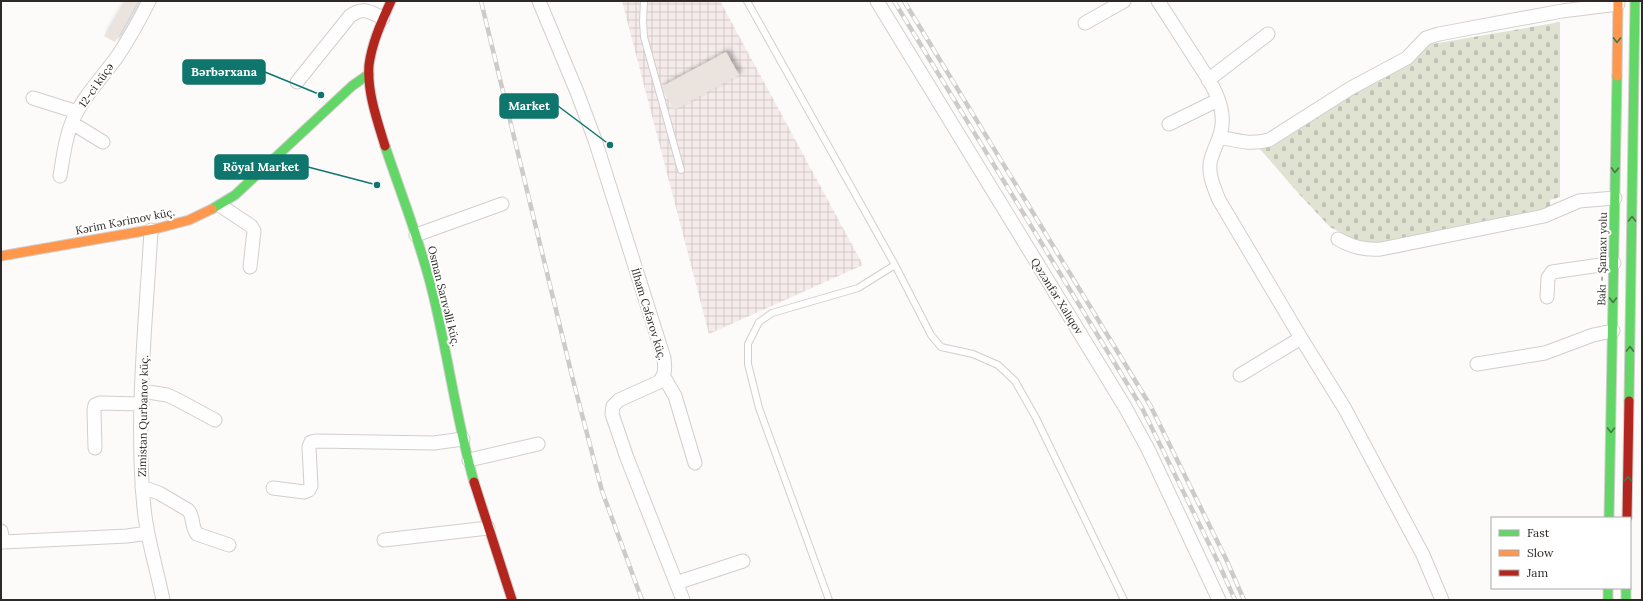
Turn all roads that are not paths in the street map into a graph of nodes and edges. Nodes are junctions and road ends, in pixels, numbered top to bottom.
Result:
1 (150, 1) edge
2 (392, 1) edge
3 (539, 1) edge
4 (644, 1) edge
5 (747, 1) edge
6 (878, 1) edge
7 (1124, 1) edge
8 (1158, 1) edge
9 (1635, 1) edge
10 (1618, 3) edge
11 (1562, 6) edge
12 (384, 18) junction
13 (1085, 23) dead end
14 (1268, 34) dead end
15 (369, 74) junction
16 (1208, 80) junction
17 (297, 82) dead end
18 (1638, 83) edge
19 (33, 98) dead end
20 (1218, 100) junction
21 (74, 118) junction
22 (1169, 124) dead end
23 (1220, 137) junction
24 (103, 142) dead end
25 (681, 170) dead end
26 (60, 176) dead end
27 (1615, 198) junction
28 (502, 204) dead end
29 (221, 206) junction
30 (151, 230) junction
31 (416, 235) junction
32 (1338, 239) dead end
33 (1, 256) edge
34 (1614, 263) junction
35 (896, 265) junction
36 (250, 267) dead end
37 (1547, 297) dead end
38 (1613, 331) junction
39 (1301, 338) junction
40 (1477, 364) dead end
41 (1240, 375) dead end
42 (664, 377) junction
43 (142, 391) junction
44 (142, 404) junction
45 (215, 420) dead end
46 (463, 439) junction
47 (538, 444) dead end
48 (96, 448) dead end
49 (469, 460) junction
50 (695, 463) dead end
51 (142, 487) junction
52 (273, 488) dead end
53 (1609, 517) edge
54 (1627, 517) edge
55 (488, 528) junction
56 (148, 533) junction
57 (384, 540) dead end
58 (2, 541) edge
59 (229, 545) dead end
60 (743, 561) dead end
61 (676, 583) junction
62 (1608, 589) edge
63 (1626, 589) edge
64 (509, 599) edge
65 (163, 600) edge
66 (683, 600) edge
67 (829, 600) edge
68 (1124, 600) edge
69 (1219, 600) edge
70 (1442, 600) edge
71 (1608, 600) edge
72 (1626, 600) edge

1 - 21 street, 12-ci küçə
2 - 12 main road, Osman Sarıvəlli küç.
3 - 42 street, İlham Cəfərov küç.
4 - 25 lane
5 - 35 lane
6 - 69 street, Qəzənfər Xalıqov
7 - 13 street
8 - 16 street
9 - 18 main road
10 - 11 street
10 -> 27 main road, Bakı - Şamaxı yolu
11 - 23 street
12 - 15 main road, Osman Sarıvəlli küç.
12 - 17 street
14 - 16 street
15 - 29 main road, Kərim Kərimov küç.
15 - 31 main road, Osman Sarıvəlli küç.
16 - 20 street
54 -> 18 main road
19 - 21 street
20 - 22 street
20 - 23 street
21 - 24 street
21 - 26 street, 12-ci küçə
23 - 39 street
27 - 32 street
27 - 34 main road, Bakı - Şamaxı yolu
28 - 31 street
29 - 30 main road, Kərim Kərimov küç.
29 - 36 street
30 - 33 main road, Kərim Kərimov küç.
30 - 43 street, Zimistan Qurbanov küç.
31 - 46 main road, Osman Sarıvəlli küç.
34 - 37 street
34 -> 38 main road, Bakı - Şamaxı yolu
35 - 67 lane
35 - 68 lane
38 - 40 street
38 -> 53 main road, Bakı - Şamaxı yolu
39 - 41 street
39 - 70 street
42 - 50 street
42 - 61 street
43 - 44 street, Zimistan Qurbanov küç.
43 - 45 street
44 - 48 street
44 - 51 street, Zimistan Qurbanov küç.
46 - 49 main road, Osman Sarıvəlli küç.
46 - 52 street
47 - 49 street
49 - 55 main road, Osman Sarıvəlli küç.
51 - 56 street, Zimistan Qurbanov küç.
51 - 59 street
55 - 57 street
55 - 64 main road, Osman Sarıvəlli küç.
56 - 58 street
56 - 65 street, Zimistan Qurbanov küç.
60 - 61 street
61 - 66 street
62 - 71 main road
63 - 72 main road

